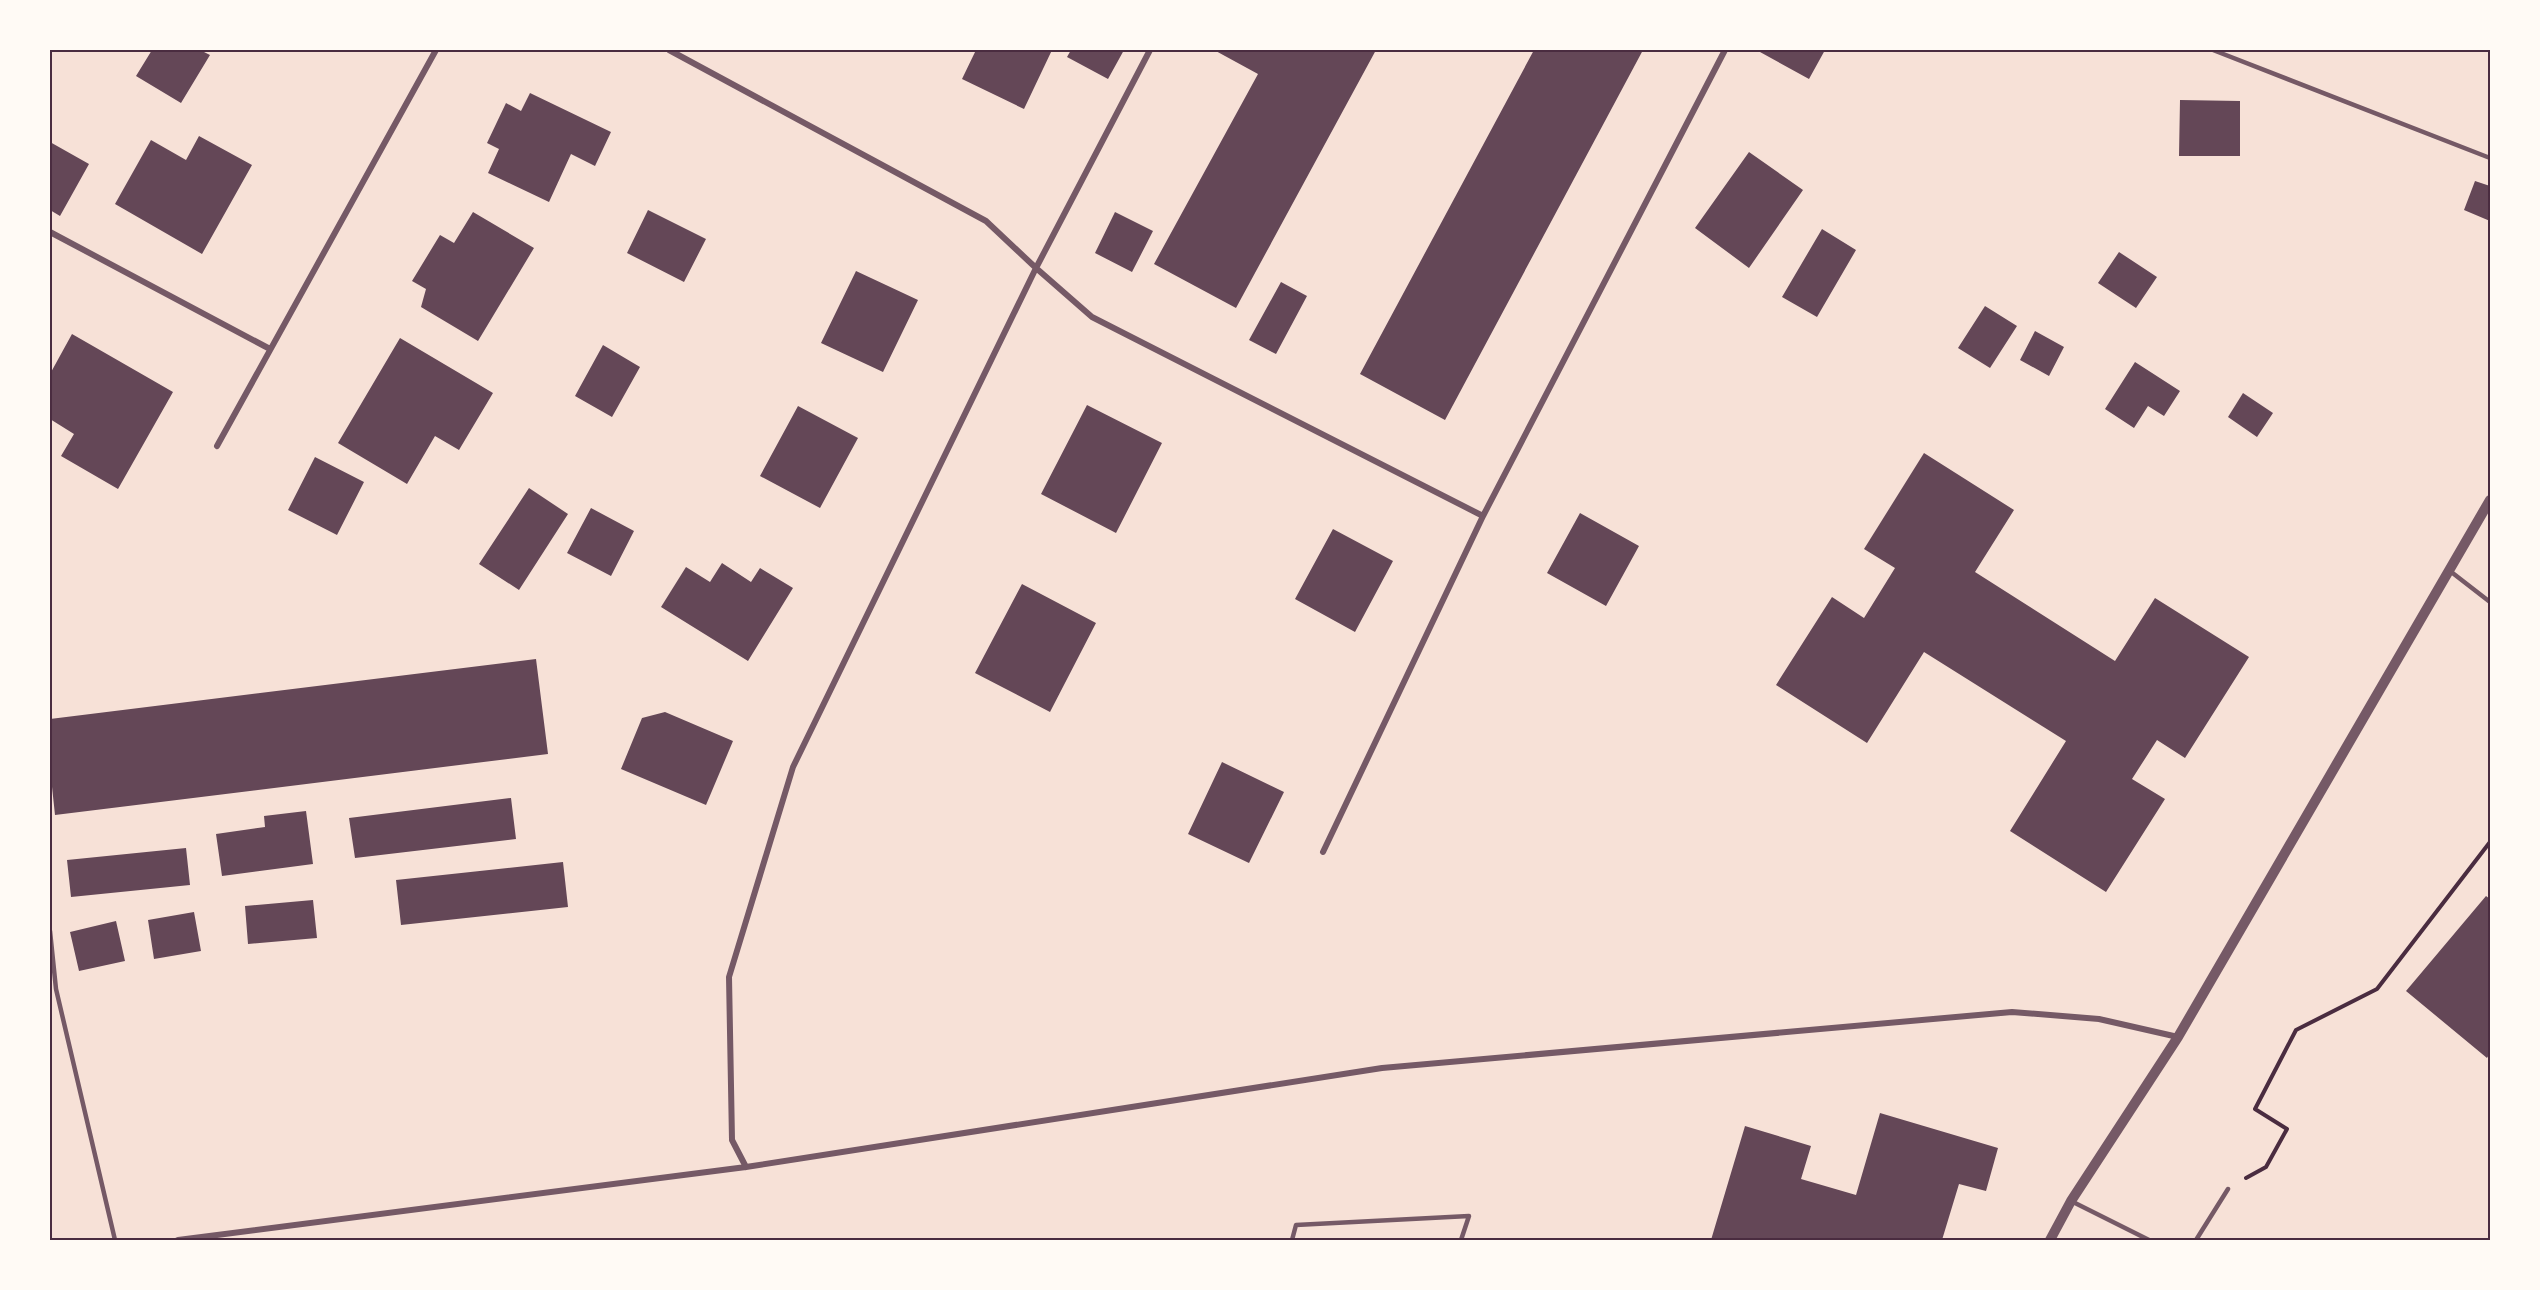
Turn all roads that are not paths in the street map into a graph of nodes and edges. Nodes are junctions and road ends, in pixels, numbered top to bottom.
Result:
1 (436, 50) edge
2 (669, 50) edge
3 (1150, 50) edge
4 (1725, 50) edge
5 (2213, 50) edge
6 (2490, 158) edge
7 (50, 232) edge
8 (1036, 268) junction
9 (270, 350) junction
10 (217, 446) dead end
11 (2490, 500) edge
12 (1483, 516) junction
13 (2448, 570) junction
14 (2490, 602) edge
15 (1323, 852) dead end
16 (50, 931) edge
17 (2178, 1037) junction
18 (746, 1167) junction
19 (2228, 1189) dead end
20 (2071, 1201) junction
21 (115, 1240) edge
22 (178, 1240) edge
23 (1292, 1240) edge
24 (1461, 1240) edge
25 (2050, 1240) edge
26 (2149, 1240) edge
27 (2196, 1240) edge

1 - 9 street
2 - 8 street
3 - 8 street
4 - 12 street
5 - 6 lane
7 - 9 street
8 - 12 street
8 - 18 street
9 - 10 street
11 - 13 street
12 - 15 street
13 - 14 lane
13 - 17 street
16 - 21 lane
17 - 18 street
17 - 20 street
18 - 22 street
19 - 27 lane
20 - 25 street
20 - 26 lane
23 - 24 lane

